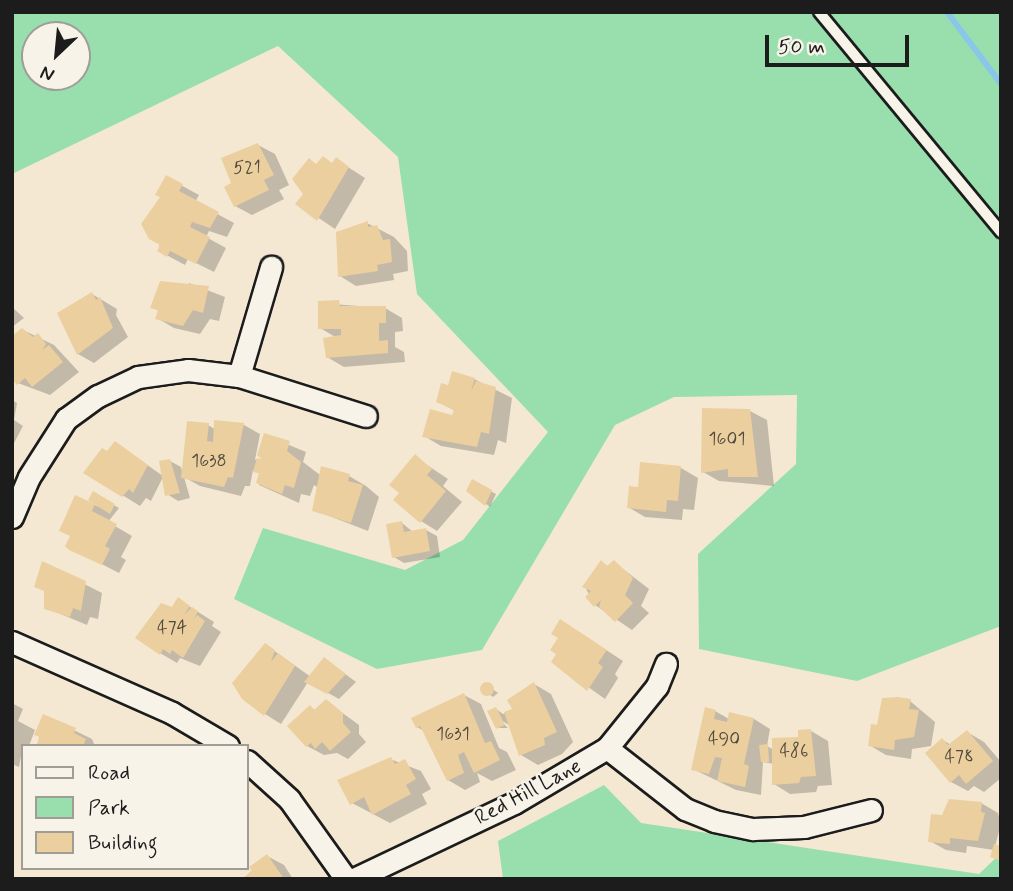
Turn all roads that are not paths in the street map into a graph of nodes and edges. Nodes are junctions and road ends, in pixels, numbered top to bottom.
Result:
1 (819, 12) edge
2 (1001, 232) edge
3 (271, 267) dead end
4 (239, 376) junction
5 (366, 416) dead end
6 (12, 517) edge
7 (12, 642) edge
8 (666, 664) dead end
9 (225, 744) edge
10 (607, 748) junction
11 (248, 762) edge
12 (872, 810) dead end
13 (346, 879) edge
14 (355, 879) edge

1 - 2 lane
3 - 4 street
4 - 5 street
4 - 6 street
7 - 9 street
8 - 10 street, Red Hill Lane
10 - 12 street
10 - 14 street, Red Hill Lane
11 - 13 street

